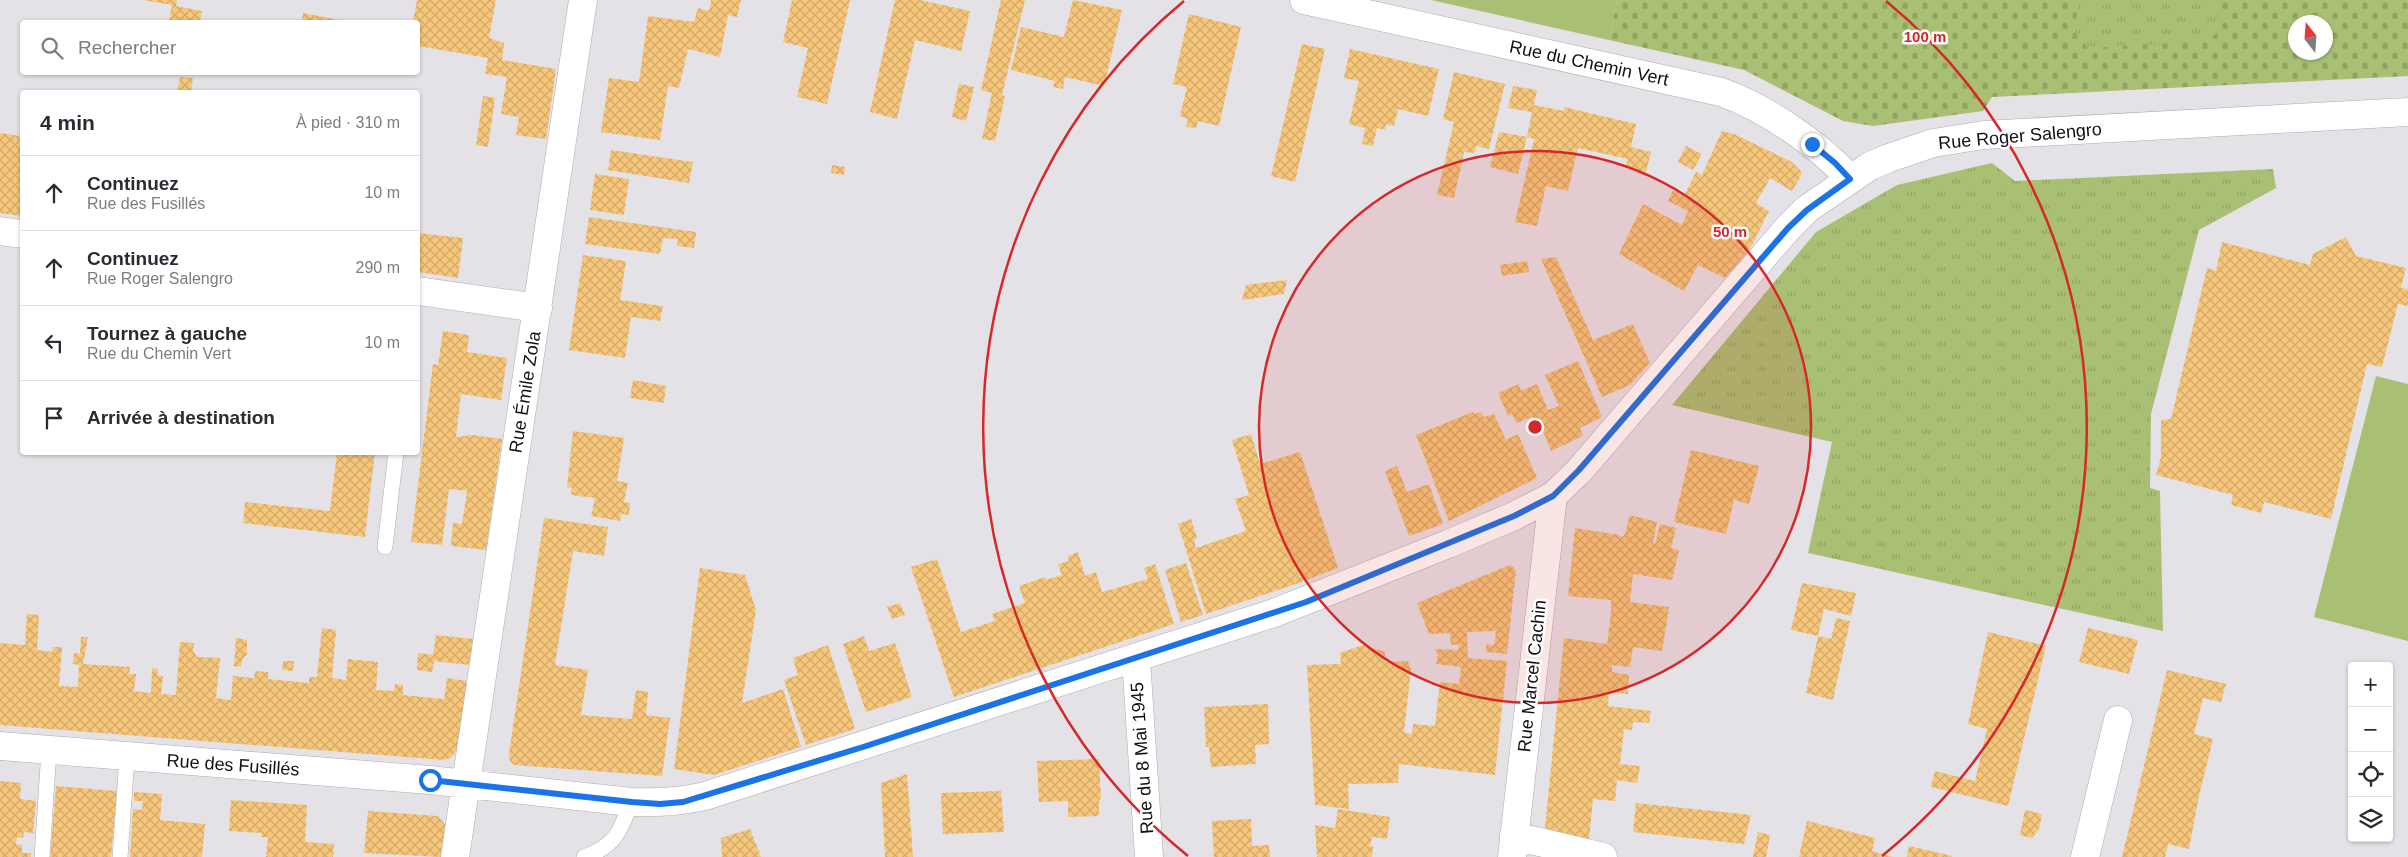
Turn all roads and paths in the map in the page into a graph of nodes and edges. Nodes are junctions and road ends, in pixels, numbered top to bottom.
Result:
1 (583, 0) edge
2 (1304, 0) edge
3 (2408, 112) edge
4 (1850, 179) junction
5 (0, 231) edge
6 (20, 234) edge
7 (420, 291) edge
8 (538, 308) junction
9 (396, 455) edge
10 (1553, 496) junction
11 (385, 547) dead end
12 (1136, 658) junction
13 (2118, 720) dead end
14 (0, 746) edge
15 (48, 750) junction
16 (127, 757) junction
17 (466, 784) junction
18 (632, 802) junction
19 (1513, 847) edge
20 (42, 857) edge
21 (120, 857) edge
22 (456, 857) edge
23 (584, 857) edge
24 (1149, 857) edge
25 (1603, 857) edge
26 (2085, 857) edge

1 - 8 street, Rue Émile Zola
2 - 4 street, Rue du Chemin Vert
3 - 4 street, Rue Roger Salengro
4 - 10 street, Rue Roger Salengro
5 - 6 street
7 - 8 street
8 - 17 street, Rue Émile Zola
9 - 11 lane
10 - 12 street, Rue Roger Salengro
10 - 19 street, Rue Marcel Cachin
12 - 18 street, Rue Roger Salengro
12 - 24 street, Rue du 8 Mai 1945
13 - 26 street
14 - 15 street, Rue des Fusillés
15 - 16 street, Rue des Fusillés
15 - 20 lane
16 - 17 street, Rue des Fusillés
16 - 21 lane
17 - 18 street, Rue Roger Salengro
17 - 22 street
18 - 23 lane
19 - 25 street

